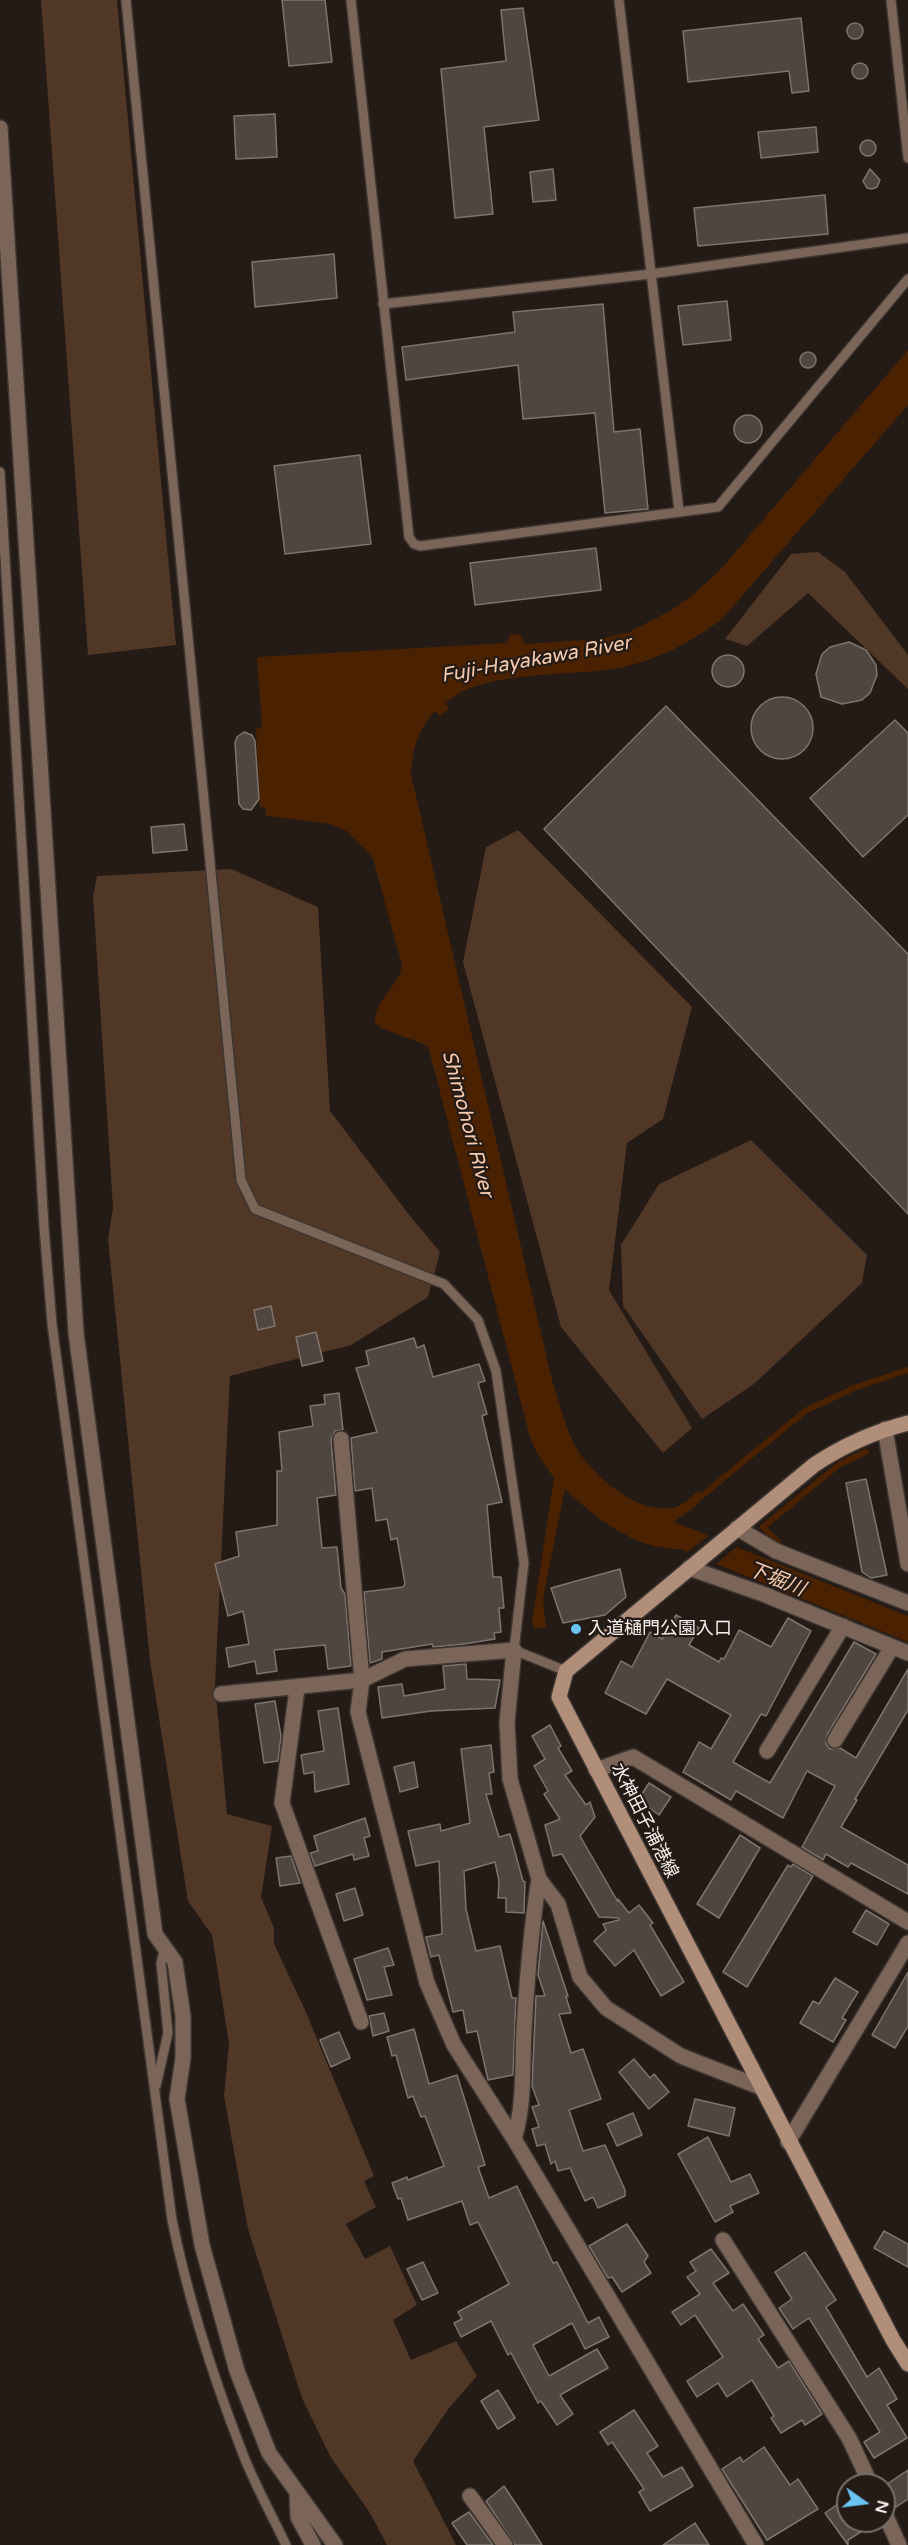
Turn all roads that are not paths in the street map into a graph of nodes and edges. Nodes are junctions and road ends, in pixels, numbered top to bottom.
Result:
1 (126, 0) edge
2 (351, 0) edge
3 (619, 0) edge
4 (891, 0) edge
5 (0, 128) edge
6 (908, 158) edge
7 (908, 238) edge
8 (651, 274) junction
9 (908, 279) edge
10 (383, 304) junction
11 (0, 472) edge
12 (679, 511) junction
13 (908, 1423) edge
14 (885, 1429) junction
15 (341, 1439) dead end
16 (732, 1533) junction
17 (908, 1564) edge
18 (692, 1565) junction
19 (908, 1603) edge
20 (843, 1626) junction
21 (892, 1647) junction
22 (514, 1650) junction
23 (908, 1653) edge
24 (566, 1671) junction
25 (362, 1680) junction
26 (297, 1689) junction
27 (220, 1694) dead end
28 (836, 1740) dead end
29 (767, 1751) dead end
30 (596, 1770) junction
31 (539, 1879) junction
32 (908, 1922) edge
33 (908, 1943) edge
34 (165, 1947) junction
35 (361, 2022) dead end
36 (760, 2087) junction
37 (155, 2091) junction
38 (514, 2139) junction
39 (788, 2142) junction
40 (723, 2240) dead end
41 (908, 2364) edge
42 (865, 2473) edge
43 (297, 2492) junction
44 (470, 2496) dead end
45 (285, 2545) edge
46 (313, 2545) edge
47 (335, 2545) edge
48 (505, 2545) edge
49 (756, 2545) edge

1 - 22 lane
2 - 10 lane
3 - 8 lane
4 - 6 lane
5 - 34 street
7 - 8 lane
8 - 10 lane
8 - 12 lane
9 - 12 lane
10 - 12 lane
11 - 37 lane
13 - 14 main road
14 - 16 main road
14 - 17 street
15 - 25 street
16 - 18 main road
16 - 19 street
18 - 20 street
18 - 24 main road
20 - 21 street
20 - 29 street
21 - 23 street
21 - 28 street
22 - 24 lane
22 - 25 street
22 - 31 street
24 - 30 main road, 水神田子浦港線
25 - 26 street
25 - 38 street
26 - 27 street
26 - 35 street
30 - 32 street
30 - 36 main road, 水神田子浦港線
31 - 36 street
31 - 38 street
33 - 39 street
34 - 37 lane
34 - 43 street
36 - 39 main road, 水神田子浦港線
37 - 45 lane
38 - 49 street
39 - 41 main road, 水神田子浦港線
40 - 42 street
43 - 46 street
43 - 47 street
44 - 48 street

